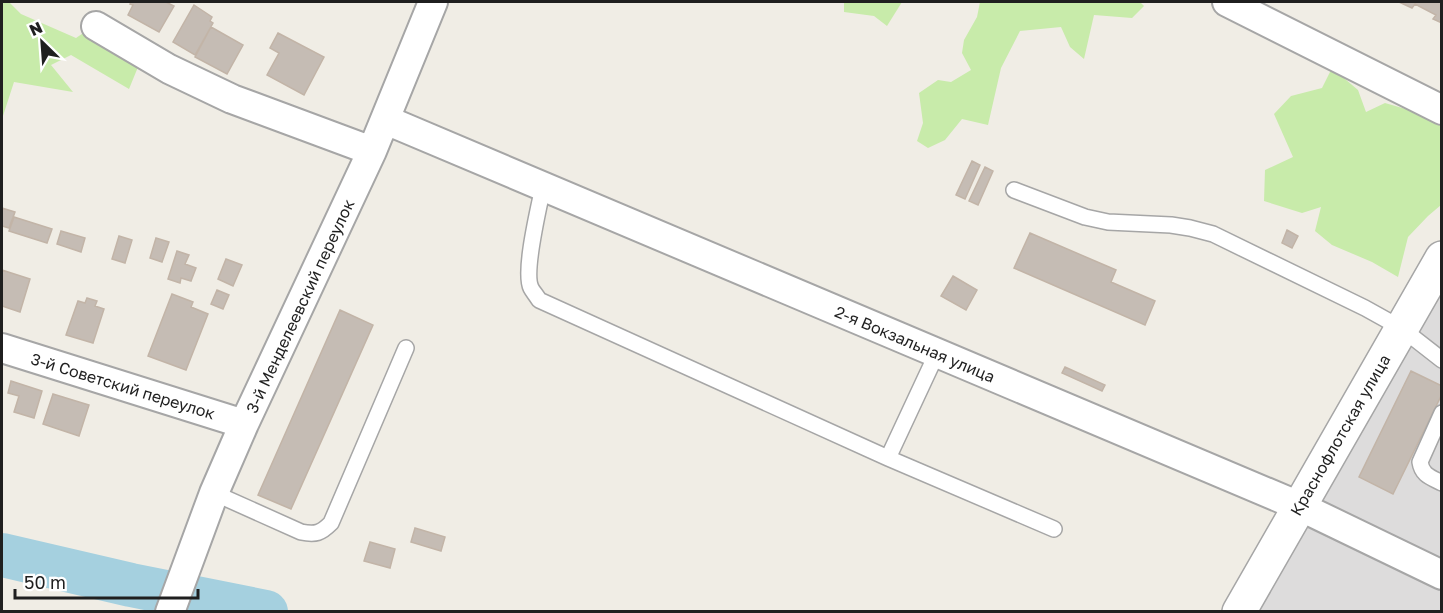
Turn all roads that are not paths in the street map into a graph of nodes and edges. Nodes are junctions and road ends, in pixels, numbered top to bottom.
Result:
1 (433, 2) edge
2 (1242, 5) edge
3 (96, 26) dead end
4 (1442, 110) edge
5 (386, 120) junction
6 (372, 150) junction
7 (543, 187) junction
8 (1014, 190) dead end
9 (1442, 258) edge
10 (1401, 328) junction
11 (2, 348) edge
12 (406, 348) dead end
13 (937, 353) junction
14 (1442, 360) edge
15 (1442, 413) edge
16 (244, 424) junction
17 (888, 458) junction
18 (1442, 483) edge
19 (214, 493) junction
20 (1299, 506) junction
21 (1054, 530) dead end
22 (1442, 575) edge
23 (170, 612) edge
24 (1239, 612) edge

1 - 5 street, 3-й Менделеевский переулок
2 - 4 street
3 - 6 street
5 - 6 street, 3-й Менделеевский переулок
5 - 7 street, 2-я Вокзальная улица
6 - 16 street, 3-й Менделеевский переулок
7 - 13 street, 2-я Вокзальная улица
7 - 17 lane
8 - 10 lane
9 - 10 street, Краснофлотская улица
10 - 14 lane
10 - 20 street, Краснофлотская улица
11 - 16 street, 3-й Советский переулок
12 - 19 lane
13 - 17 lane
13 - 20 street, 2-я Вокзальная улица
15 - 18 lane
16 - 19 street, 3-й Менделеевский переулок
17 - 21 lane
19 - 23 street, 3-й Менделеевский переулок
20 - 22 street, 2-я Вокзальная улица
20 - 24 street, Краснофлотская улица

